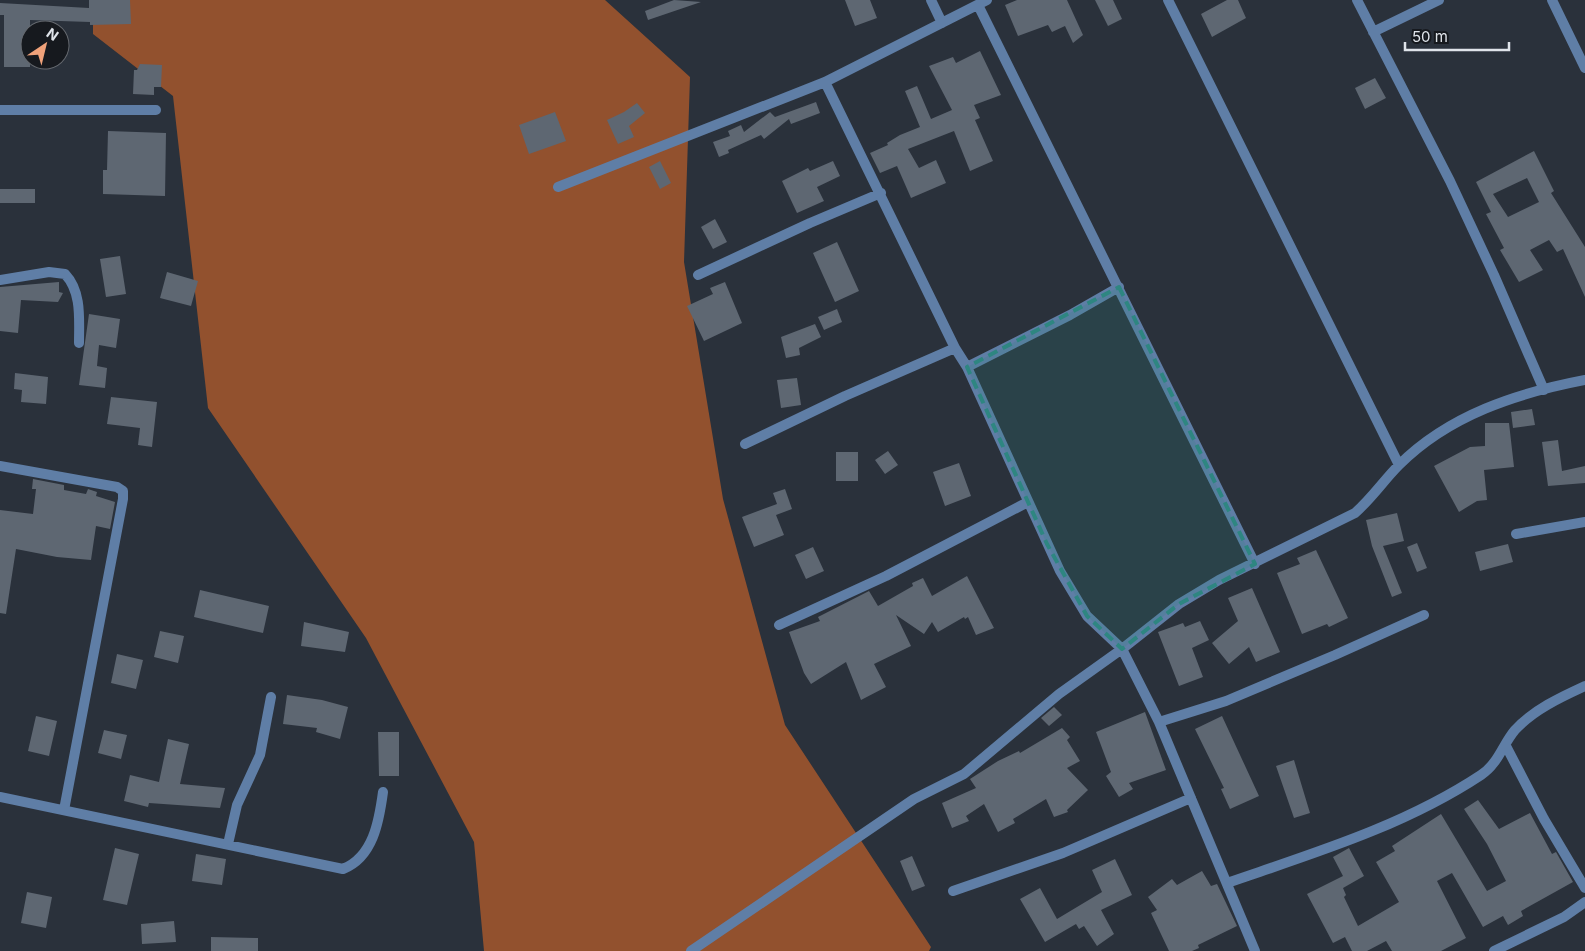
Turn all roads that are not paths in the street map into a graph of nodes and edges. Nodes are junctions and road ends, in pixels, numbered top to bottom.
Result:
1 (931, 0) edge
2 (1168, 0) edge
3 (1358, 0) edge
4 (1439, 0) edge
5 (1552, 0) edge
6 (983, 3) edge
7 (942, 23) junction
8 (1373, 32) junction
9 (1585, 68) edge
10 (825, 82) junction
11 (0, 110) edge
12 (156, 110) dead end
13 (558, 187) dead end
14 (881, 193) junction
15 (698, 275) dead end
16 (0, 280) edge
17 (1119, 287) junction
18 (80, 343) dead end
19 (955, 348) junction
20 (967, 367) junction
21 (1585, 380) edge
22 (1544, 390) junction
23 (745, 444) dead end
24 (1399, 465) junction
25 (0, 466) edge
26 (1028, 502) junction
27 (1585, 522) edge
28 (1516, 534) dead end
29 (1255, 564) junction
30 (1424, 615) dead end
31 (780, 625) dead end
32 (1122, 649) junction
33 (1585, 686) edge
34 (271, 697) dead end
35 (1159, 722) junction
36 (1506, 746) junction
37 (383, 792) dead end
38 (0, 797) edge
39 (1190, 798) junction
40 (64, 810) junction
41 (228, 844) junction
42 (1227, 883) junction
43 (1585, 888) edge
44 (954, 891) dead end
45 (1585, 902) edge
46 (692, 951) edge
47 (1254, 951) edge
48 (1494, 951) edge

1 - 7 street
2 - 24 street
3 - 8 street
4 - 8 street
5 - 9 street
6 - 7 street
6 - 17 street
7 - 10 street
8 - 22 street
10 - 13 street
10 - 14 street
11 - 12 street
14 - 15 street
14 - 19 street
16 - 18 street
17 - 20 street
17 - 29 street
19 - 20 street
19 - 23 street
20 - 26 street
21 - 22 street
22 - 24 street
24 - 29 street
25 - 40 street
26 - 31 street
26 - 32 street
27 - 28 street
29 - 32 street
30 - 35 street
32 - 35 street
32 - 46 street
33 - 36 street
34 - 41 street
35 - 39 street
36 - 42 street
36 - 43 street
37 - 41 street
38 - 40 street
39 - 42 street
39 - 44 street
40 - 41 street
42 - 47 street
45 - 48 street

